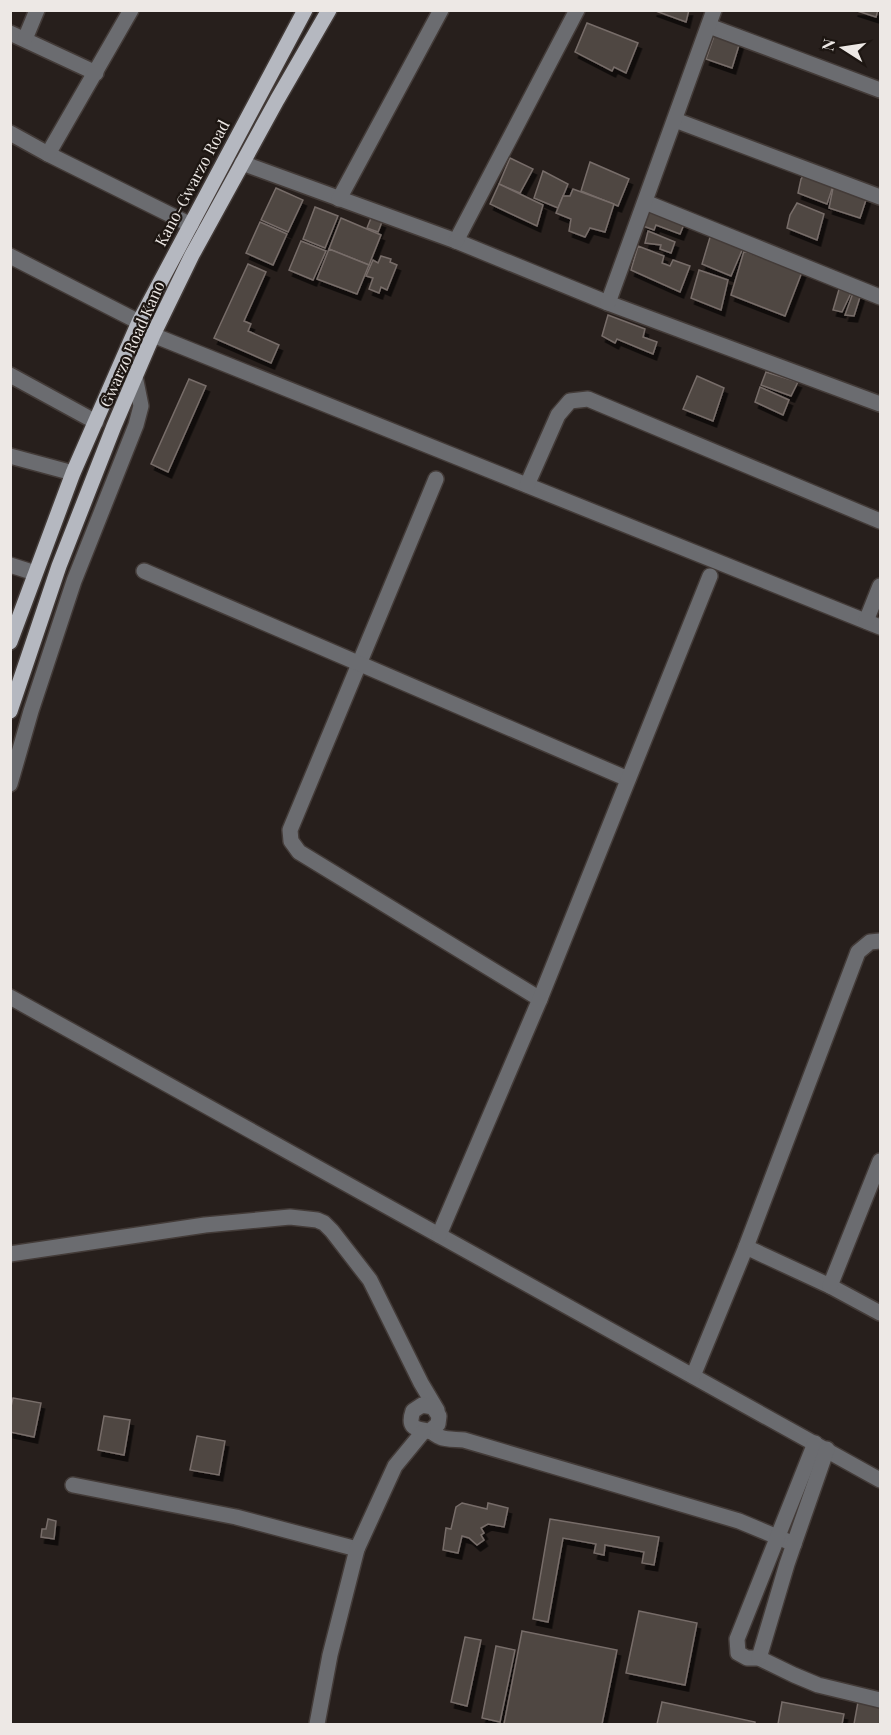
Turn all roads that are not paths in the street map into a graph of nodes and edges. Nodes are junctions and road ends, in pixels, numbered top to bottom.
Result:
1 (37, 10) edge
2 (131, 10) edge
3 (305, 10) edge
4 (329, 10) edge
5 (441, 10) edge
6 (577, 10) edge
7 (714, 10) edge
8 (709, 26) junction
9 (10, 33) edge
10 (25, 39) junction
11 (96, 73) junction
12 (880, 90) edge
13 (675, 120) junction
14 (10, 133) edge
15 (48, 154) junction
16 (242, 163) junction
17 (880, 197) edge
18 (339, 199) junction
19 (645, 202) junction
20 (191, 225) junction
21 (456, 241) junction
22 (10, 256) edge
23 (880, 297) edge
24 (608, 303) junction
25 (139, 322) junction
26 (153, 335) junction
27 (10, 375) edge
28 (135, 376) junction
29 (880, 404) edge
30 (96, 422) junction
31 (10, 456) edge
32 (73, 473) junction
33 (436, 479) dead end
34 (527, 485) junction
35 (880, 521) edge
36 (10, 564) edge
37 (144, 571) dead end
38 (35, 573) junction
39 (710, 576) dead end
40 (880, 586) edge
41 (873, 624) edge
42 (10, 642) edge
43 (359, 665) junction
44 (10, 711) edge
45 (628, 779) junction
46 (10, 784) edge
47 (880, 941) edge
48 (10, 997) edge
49 (540, 999) junction
50 (880, 1161) edge
51 (439, 1235) junction
52 (746, 1247) junction
53 (10, 1254) edge
54 (830, 1286) junction
55 (880, 1313) edge
56 (693, 1376) junction
57 (421, 1383) junction
58 (438, 1414) junction
59 (413, 1415) junction
60 (426, 1432) junction
61 (464, 1440) junction
62 (821, 1446) junction
63 (400, 1458) junction
64 (880, 1480) edge
65 (73, 1485) dead end
66 (778, 1536) junction
67 (794, 1544) junction
68 (357, 1549) junction
69 (759, 1658) junction
70 (880, 1700) edge
71 (316, 1725) edge

1 - 10 street
2 - 11 street
3 - 20 main road, Kano-Gwarzo Road
4 - 16 main road, Gwarzo Road Kano
5 - 18 street
6 - 21 street
7 - 8 street
8 - 12 street
8 - 13 street
9 - 10 street
10 - 11 street
11 - 15 street
13 - 17 street
13 - 19 street
14 - 15 street
15 - 20 street
16 - 18 street
16 - 26 main road, Gwarzo Road Kano
18 - 21 street
19 - 23 street
19 - 24 street
20 - 25 main road, Kano-Gwarzo Road
21 - 24 street
22 - 25 street
24 - 29 street
25 - 30 main road, Kano-Gwarzo Road
26 - 28 main road, Gwarzo Road Kano
26 - 34 street
27 - 30 street
28 - 44 main road, Gwarzo Road Kano
28 - 46 street
30 - 32 main road, Kano-Gwarzo Road
31 - 32 street
32 - 38 main road, Kano-Gwarzo Road
33 - 43 street
34 - 35 street
34 - 41 street
36 - 38 street
37 - 43 street
38 - 42 main road, Kano-Gwarzo Road
39 - 45 street
40 - 41 street
43 - 45 street
43 - 49 street
45 - 49 street
47 - 52 street
48 - 51 street
49 - 51 street
50 - 54 street
51 - 56 street
52 - 54 street
52 - 56 street
53 - 57 street
54 - 55 street
56 - 62 street
57 - 58 street
57 - 59 street
58 - 59 street
58 - 60 street
58 - 61 street
59 - 60 street
59 - 63 street
60 - 61 street
60 - 63 street
61 - 66 street
62 - 64 street
62 - 66 street
62 - 67 street
63 - 68 street
65 - 68 street
66 - 67 street
66 - 69 street
67 - 69 street
68 - 71 street
69 - 70 street

